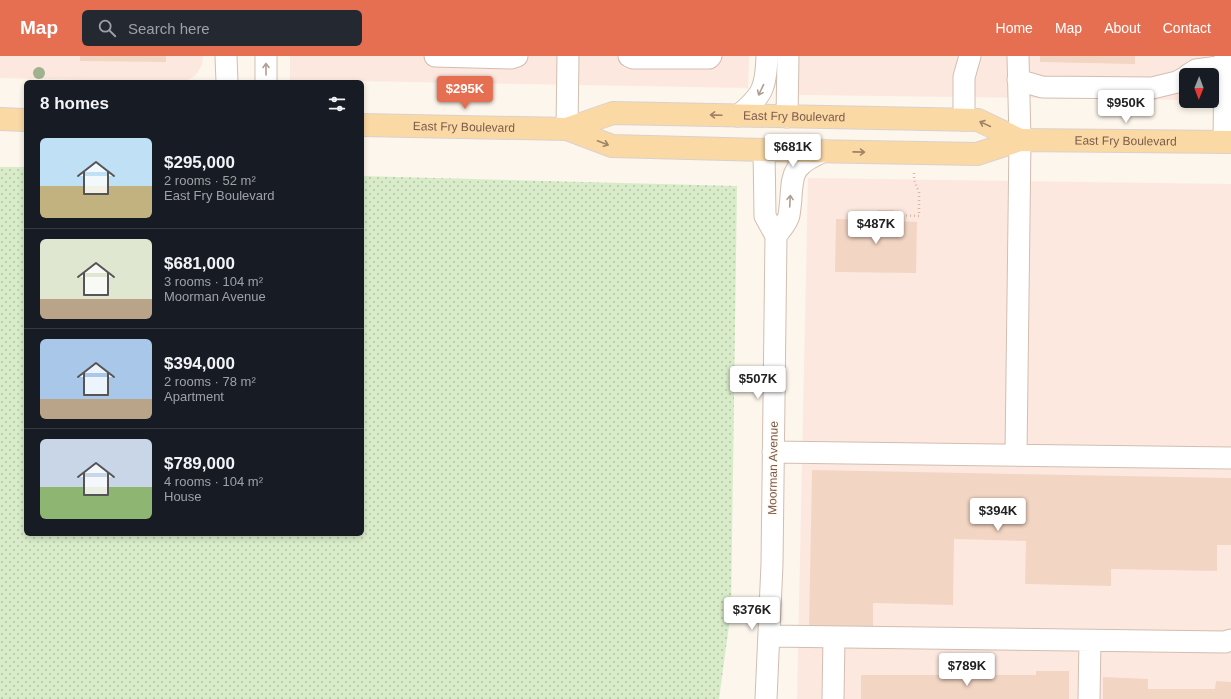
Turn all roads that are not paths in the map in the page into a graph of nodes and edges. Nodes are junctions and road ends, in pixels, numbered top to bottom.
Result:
1 (226, 56) edge
2 (266, 56) edge
3 (435, 56) edge
4 (517, 56) edge
5 (568, 56) edge
6 (629, 56) edge
7 (711, 56) edge
8 (767, 56) edge
9 (788, 56) edge
10 (970, 56) edge
11 (1018, 56) edge
12 (1225, 61) edge
13 (1202, 68) edge
14 (227, 80) edge
15 (266, 80) edge
16 (1018, 80) junction
17 (1179, 81) edge
18 (738, 116) junction
19 (787, 116) junction
20 (0, 119) edge
21 (24, 120) edge
22 (964, 120) junction
23 (364, 125) edge
24 (567, 129) junction
25 (1020, 140) junction
26 (1227, 142) edge
27 (764, 150) junction
28 (825, 152) junction
29 (776, 236) junction
30 (773, 452) junction
31 (1016, 455) junction
32 (1231, 458) edge
33 (769, 636) junction
34 (834, 637) junction
35 (1231, 640) edge
36 (1090, 641) junction
37 (766, 699) edge
38 (833, 699) edge
39 (1088, 699) edge

1 - 14 street
15 -> 2 street
3 - 4 street
5 - 24 street
6 - 7 street
8 -> 18 street
9 - 19 street
10 - 22 street
11 - 16 street
12 - 13 street
12 - 26 street
16 - 17 street
16 - 25 street
18 - 19 main road, East Fry Boulevard
18 -> 24 main road, East Fry Boulevard
19 - 22 main road, East Fry Boulevard
20 - 21 main road
25 -> 22 main road, East Fry Boulevard
23 - 24 main road, East Fry Boulevard
24 -> 27 main road, East Fry Boulevard
25 - 26 main road, East Fry Boulevard
28 -> 25 main road, East Fry Boulevard
25 - 31 street
27 - 28 main road, East Fry Boulevard
27 - 29 street, Moorman Avenue
29 -> 28 street
29 - 30 street, Moorman Avenue
30 - 31 street
30 - 33 street, Moorman Avenue
31 - 32 street
33 - 34 street
33 - 37 street, Moorman Avenue
34 - 36 street
34 - 38 street
35 - 36 street
36 - 39 street

